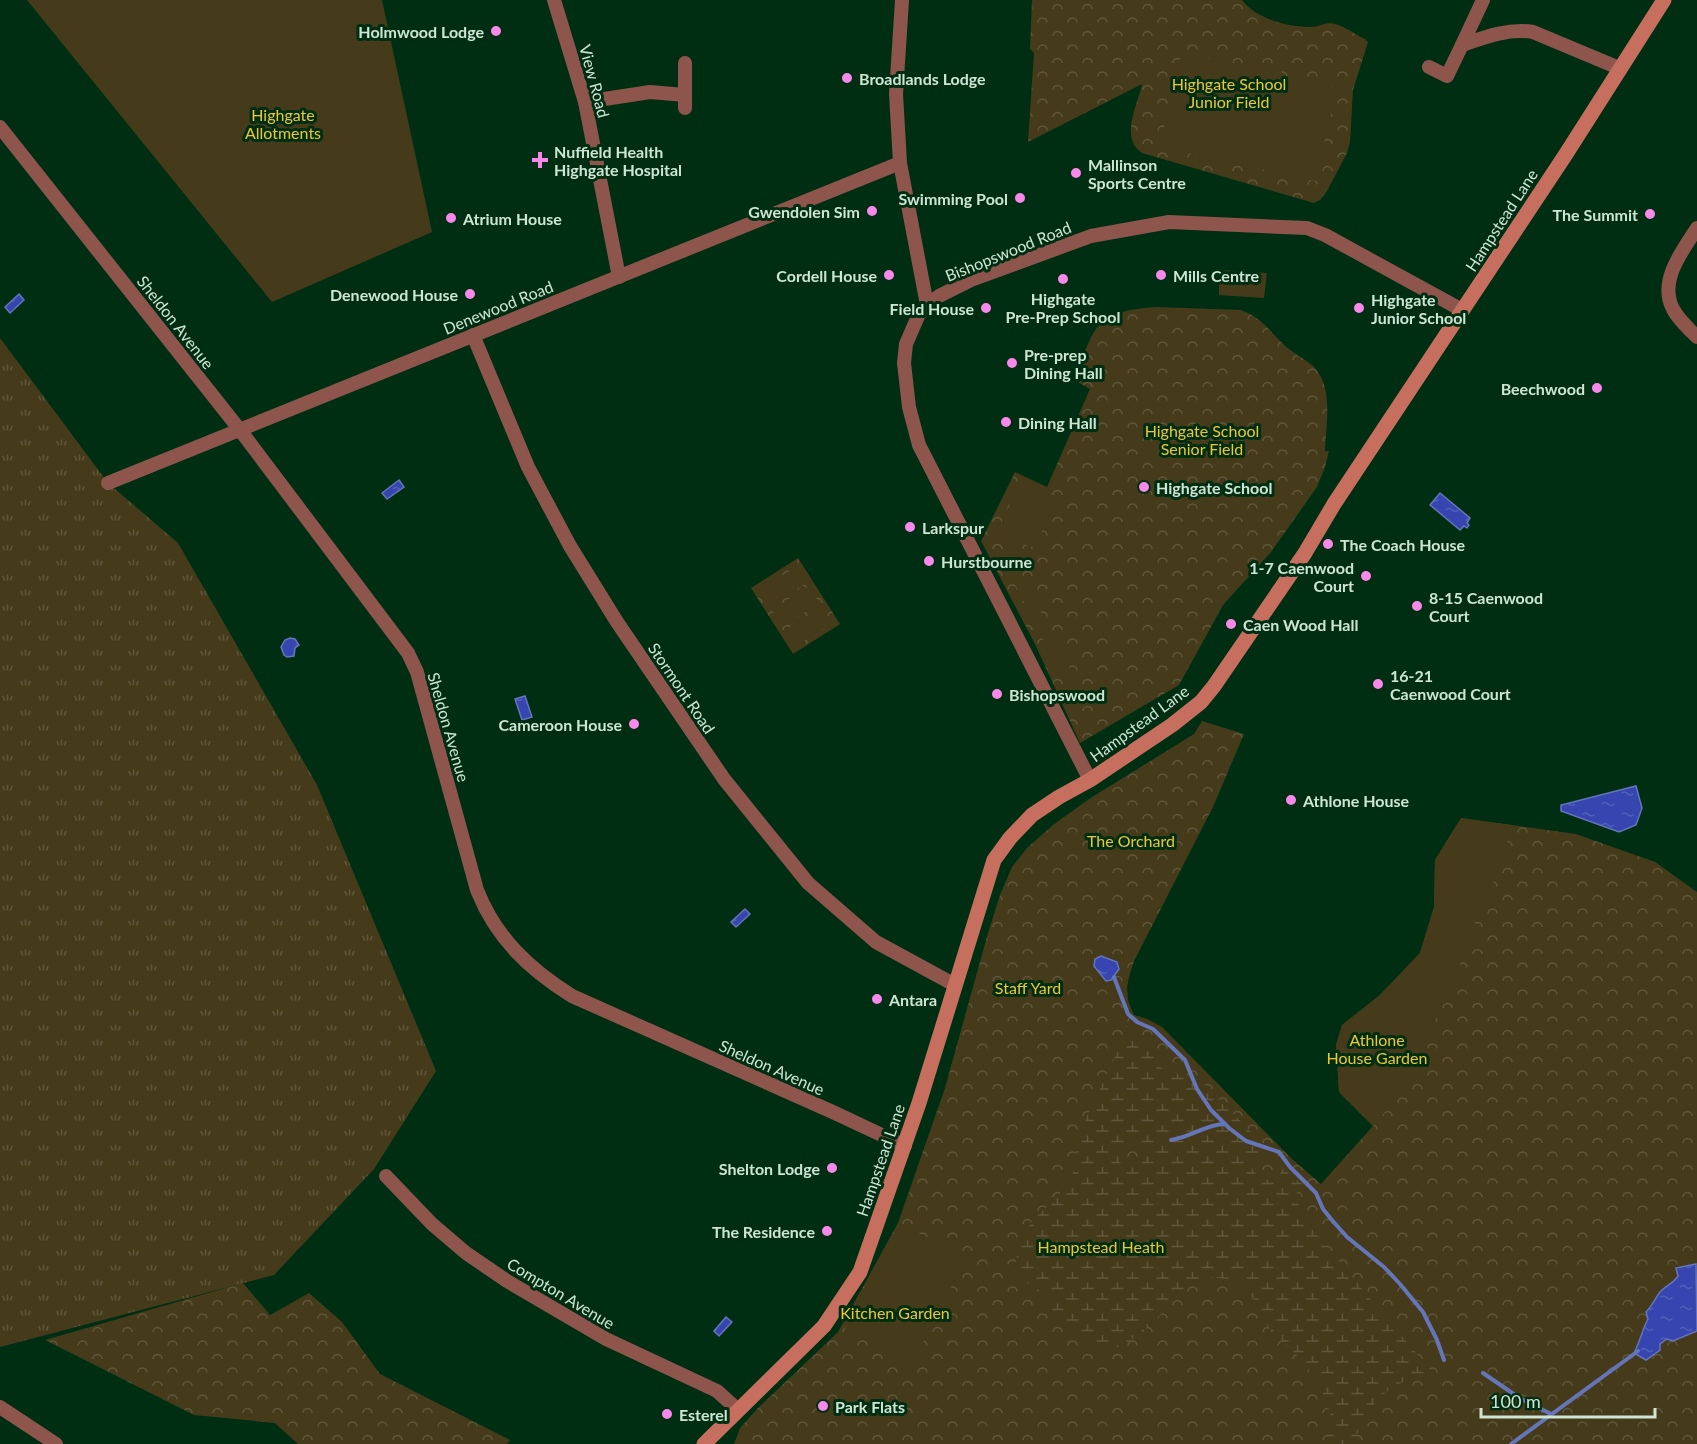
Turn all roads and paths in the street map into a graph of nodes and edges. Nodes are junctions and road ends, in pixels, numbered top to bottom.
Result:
1 (554, 0) edge
2 (902, 0) edge
3 (1483, 0) edge
4 (1664, 0) edge
5 (1462, 45) junction
6 (685, 63) dead end
7 (1429, 67) dead end
8 (1619, 68) junction
9 (585, 102) junction
10 (0, 127) edge
11 (900, 163) junction
12 (1697, 228) edge
13 (620, 277) junction
14 (927, 305) junction
15 (1462, 310) junction
16 (474, 334) junction
17 (1697, 337) edge
18 (240, 430) junction
19 (108, 483) dead end
20 (1090, 780) junction
21 (955, 985) junction
22 (905, 1146) junction
23 (386, 1176) dead end
24 (0, 1407) edge
25 (737, 1409) junction
26 (56, 1444) edge
27 (704, 1444) edge

1 - 9 street, View Road
2 - 11 street
3 - 5 street
4 - 8 main road, Hampstead Lane
5 - 7 street
5 - 8 street
6 - 9 street
8 - 15 main road, Hampstead Lane
9 - 13 street, View Road
10 - 18 street, Sheldon Avenue
11 - 13 street, Denewood Road
11 - 14 street
12 - 17 street
13 - 16 street, Denewood Road
14 - 15 street, Bishopswood Road
14 - 20 street, Bishopswood Road
15 - 20 main road, Hampstead Lane
16 - 18 street, Denewood Road
16 - 21 street, Stormont Road
18 - 19 street, Denewood Road
18 - 22 street, Sheldon Avenue
20 - 21 main road, Hampstead Lane
21 - 22 main road, Hampstead Lane
22 - 25 main road, Hampstead Lane
23 - 25 street, Compton Avenue
24 - 26 street
25 - 27 main road, Hampstead Lane

